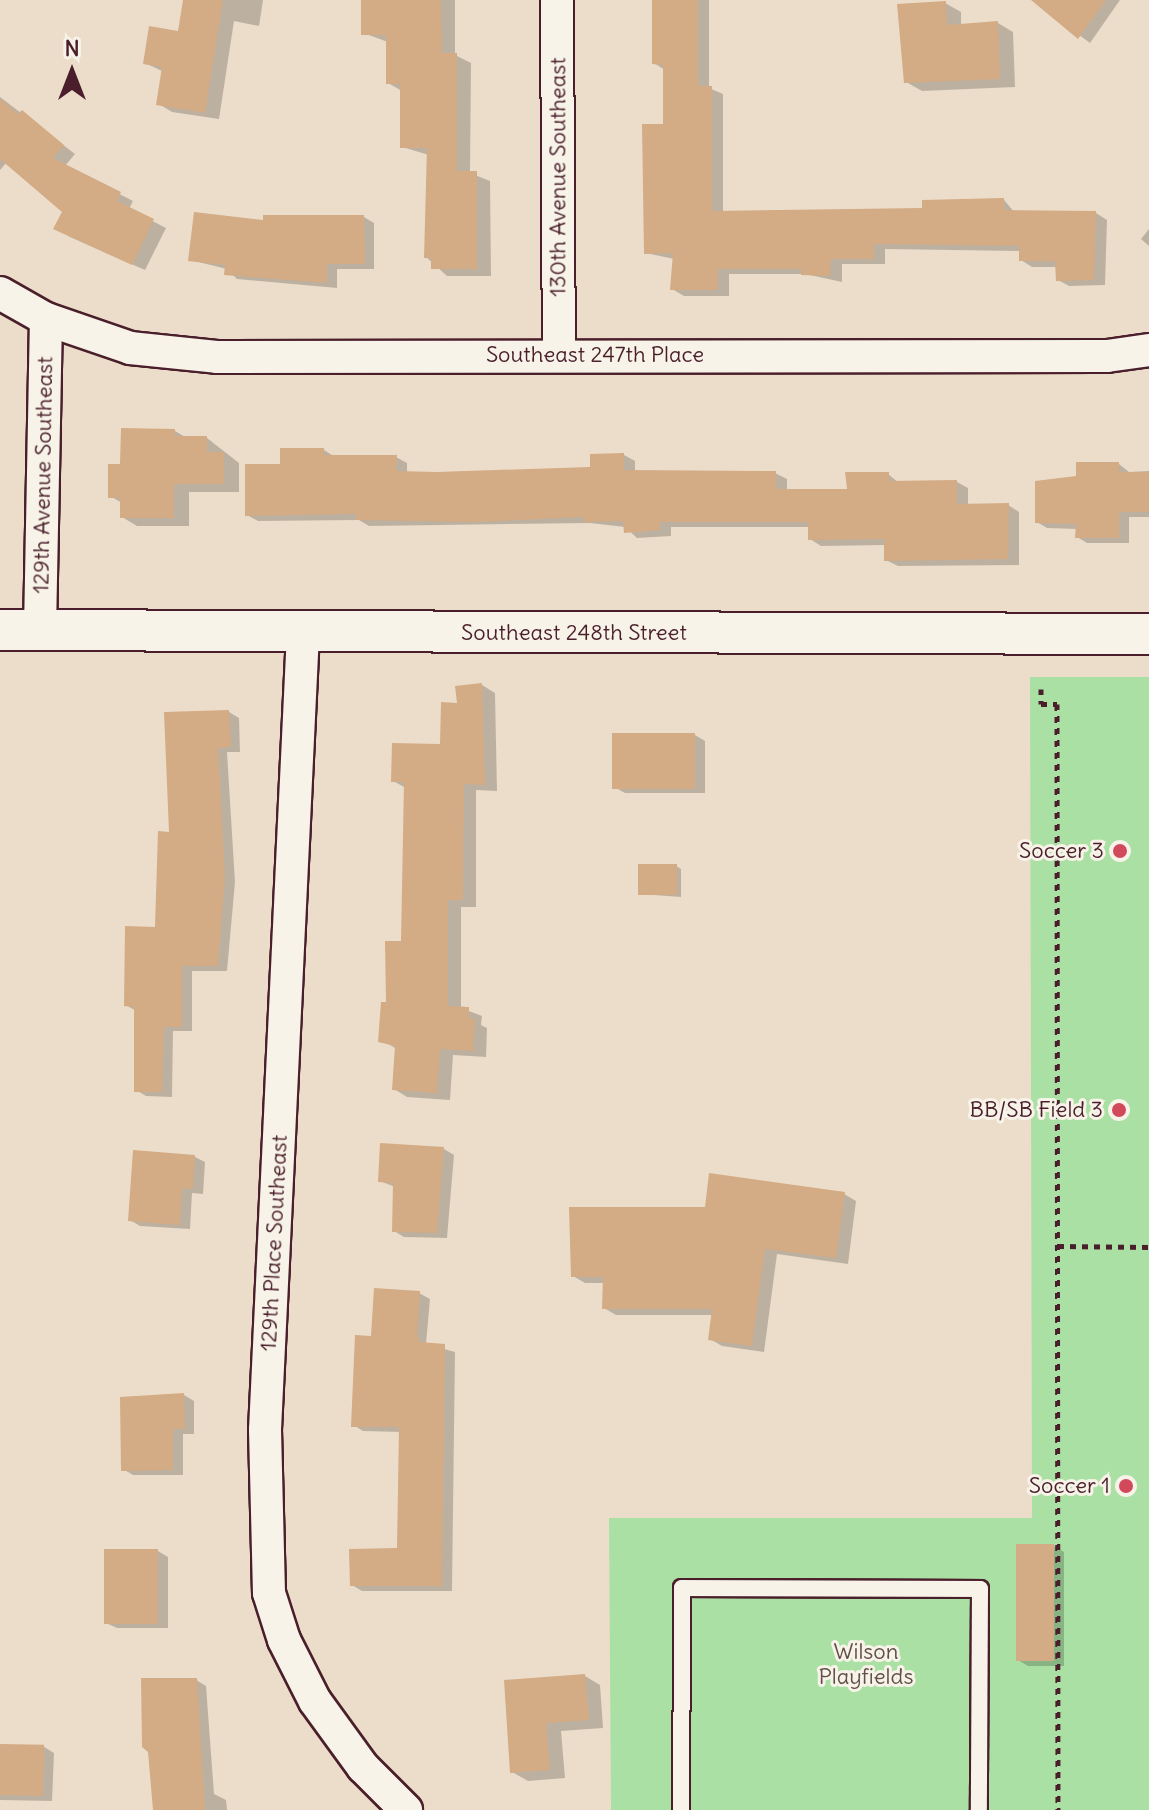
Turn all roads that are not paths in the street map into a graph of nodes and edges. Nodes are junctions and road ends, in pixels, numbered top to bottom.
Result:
1 (557, 0) edge
2 (0, 293) edge
3 (46, 319) junction
4 (1149, 350) edge
5 (559, 355) junction
6 (0, 630) edge
7 (40, 630) junction
8 (303, 633) junction
9 (1149, 634) edge
10 (406, 1810) edge
11 (681, 1810) edge
12 (979, 1810) edge

1 - 5 street, 130th Avenue Southeast
2 - 3 street, Southeast 247th Place
3 - 5 street, Southeast 247th Place
3 - 7 street, 129th Avenue Southeast
4 - 5 street, Southeast 247th Place
6 - 7 street, Southeast 248th Street
7 - 8 street, Southeast 248th Street
8 - 9 street, Southeast 248th Street
8 - 10 street, 129th Place Southeast
11 - 12 lane

